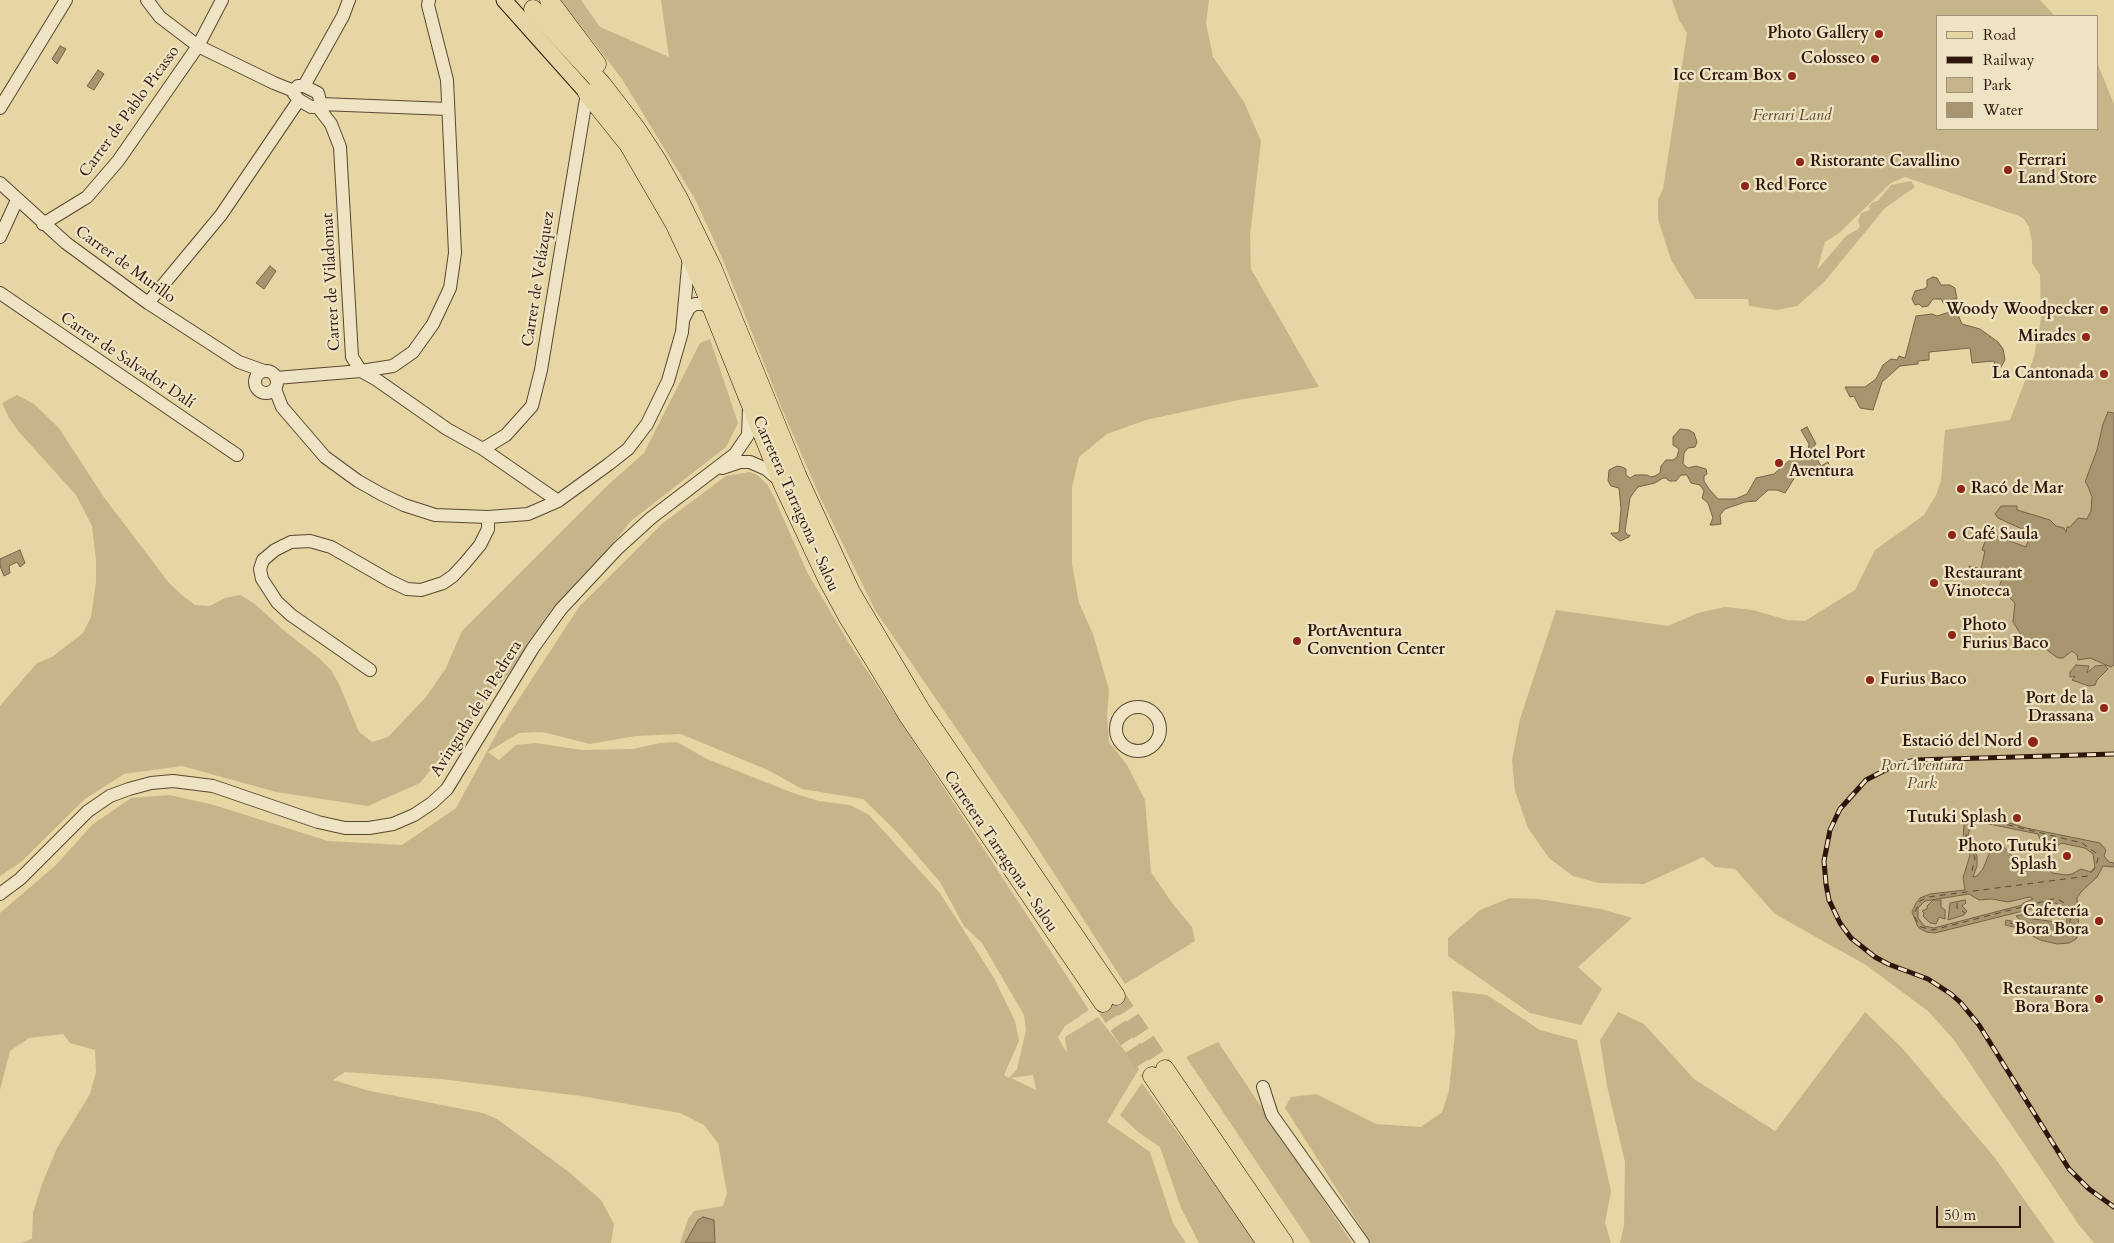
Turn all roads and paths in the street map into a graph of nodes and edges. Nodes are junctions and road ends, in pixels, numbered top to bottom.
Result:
1 (66, 0) edge
2 (146, 0) edge
3 (222, 0) edge
4 (349, 0) edge
5 (429, 0) edge
6 (504, 0) edge
7 (549, 0) edge
8 (529, 4) edge
9 (198, 46) junction
10 (299, 92) junction
11 (587, 93) junction
12 (320, 106) junction
13 (0, 108) edge
14 (448, 109) junction
15 (657, 160) junction
16 (0, 184) edge
17 (17, 200) junction
18 (43, 224) junction
19 (0, 238) edge
20 (690, 254) junction
21 (0, 293) edge
22 (148, 303) junction
23 (712, 308) junction
24 (684, 318) junction
25 (361, 371) junction
26 (260, 376) junction
27 (272, 386) junction
28 (749, 402) junction
29 (483, 449) junction
30 (237, 455) dead end
31 (700, 480) junction
32 (782, 484) junction
33 (558, 501) junction
34 (488, 517) junction
35 (370, 670) dead end
36 (0, 894) edge
37 (1263, 1087) dead end
38 (1266, 1243) edge
39 (1284, 1243) edge
40 (1363, 1243) edge

1 - 13 street
2 - 9 street
3 - 9 street, Carrer de Pablo Picasso
4 - 10 street
5 - 14 street
6 - 11 main road, Carretera Tarragona - Salou
7 - 15 highway
8 - 15 highway, Carretera Tarragona - Salou
9 - 10 street
9 - 18 street, Carrer de Pablo Picasso
10 - 12 street
10 - 22 street
11 - 20 highway, Carretera Tarragona - Salou
11 - 29 street, Carrer de Velázquez
12 - 14 street
12 - 25 street, Carrer de Viladomat
14 - 25 street
15 - 32 highway, Carretera Tarragona - Salou
16 - 17 street, Carrer de Murillo
17 - 18 street, Carrer de Murillo
17 - 19 street
18 - 22 street, Carrer de Murillo
20 - 23 highway, Carretera Tarragona - Salou
20 - 24 street
21 - 30 street, Carrer de Salvador Dalí
22 - 26 street, Carrer de Murillo
23 - 24 street
23 - 28 highway, Carretera Tarragona - Salou
24 - 33 street
25 - 27 street
25 - 29 street
26 - 27 street, Carrer de Murillo
26 - 27 street
27 - 34 street
28 - 31 street, Avinguda de la Pedrera
28 - 32 highway, Carretera Tarragona - Salou
29 - 33 street
31 - 32 street, Avinguda de la Pedrera
31 - 36 street, Avinguda de la Pedrera
33 - 34 street
34 - 35 street
37 - 40 street
38 - 39 highway

